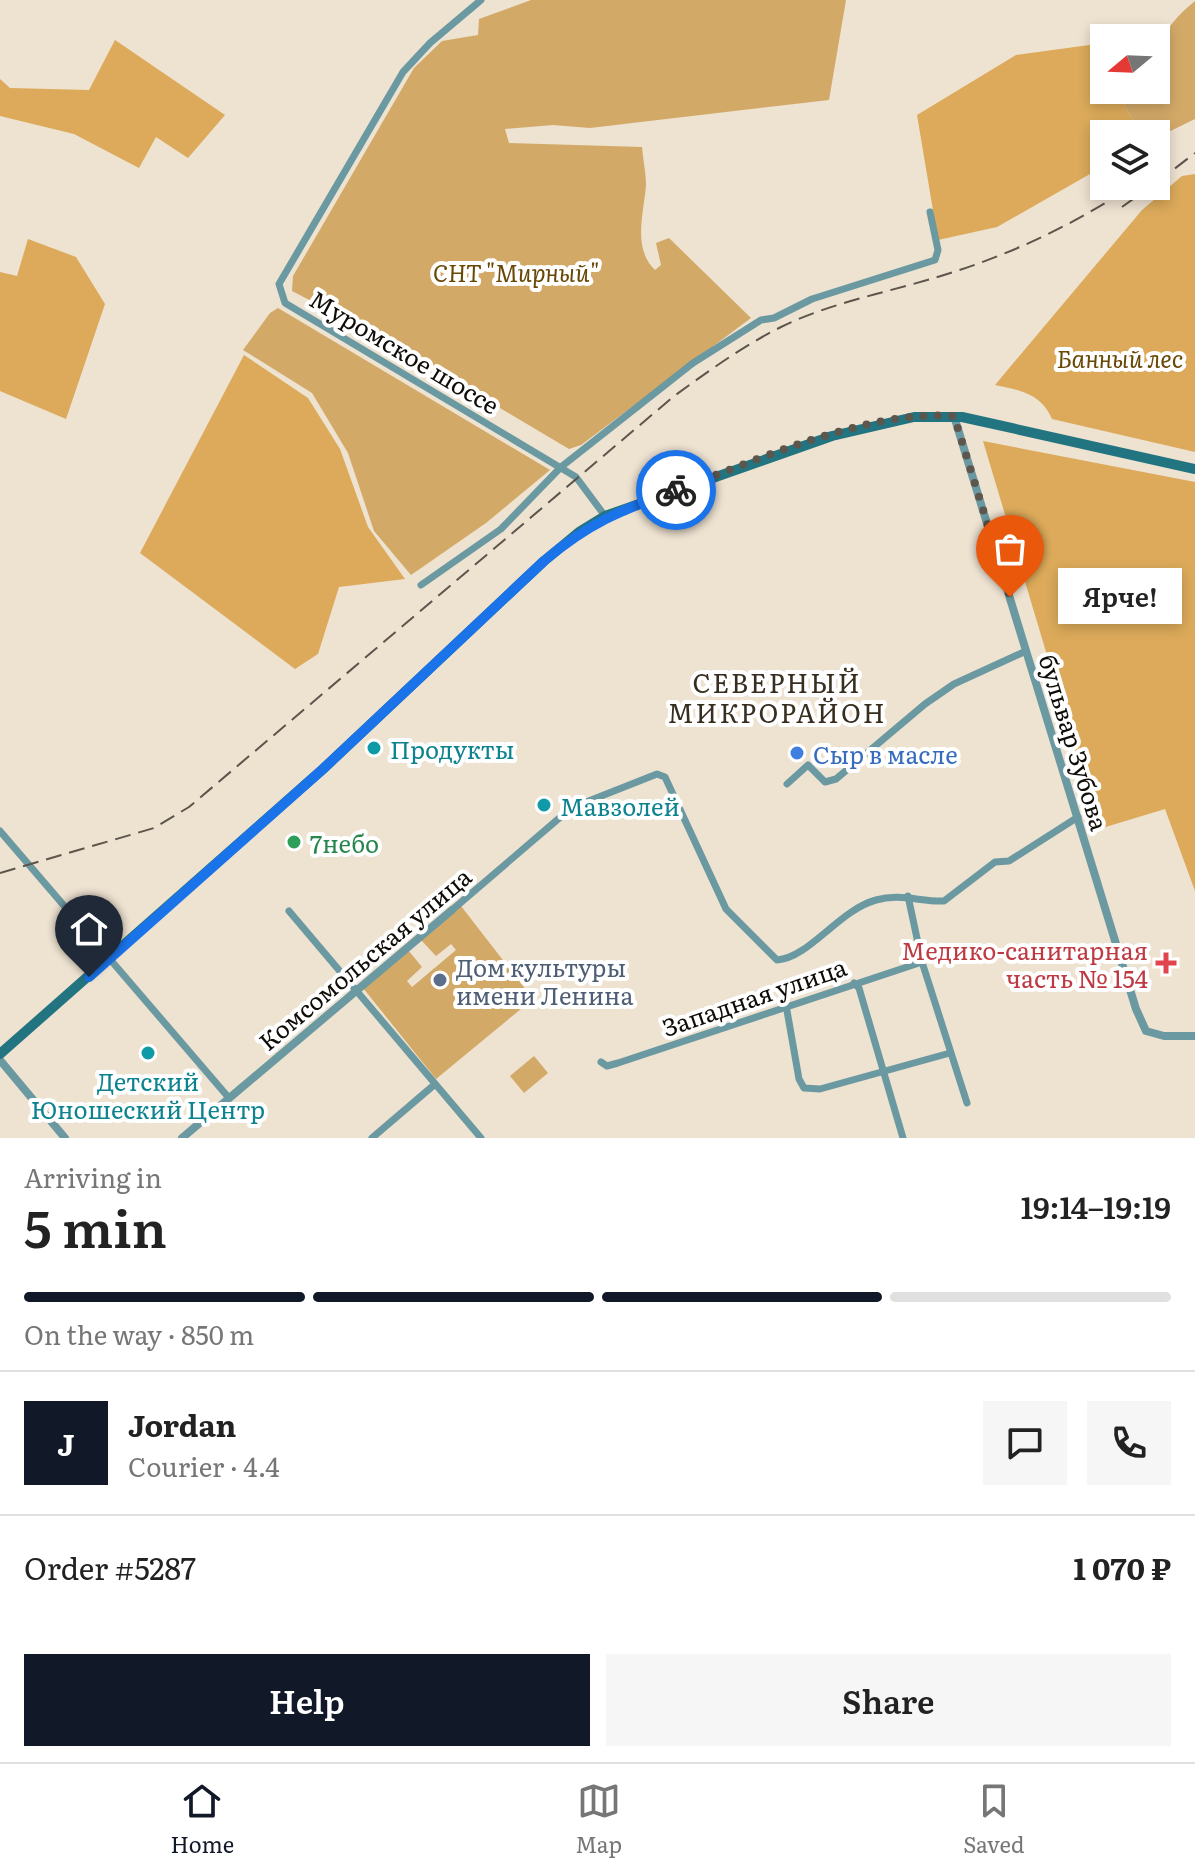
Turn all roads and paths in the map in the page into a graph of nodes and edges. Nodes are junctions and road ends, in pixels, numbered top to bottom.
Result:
1 (481, 0) edge
2 (930, 212) dead end
3 (954, 416) junction
4 (561, 467) junction
5 (1195, 469) edge
6 (605, 516) junction
7 (421, 585) dead end
8 (1026, 651) junction
9 (787, 784) dead end
10 (1078, 817) junction
11 (0, 831) edge
12 (908, 896) junction
13 (452, 910) joint
14 (289, 911) dead end
15 (109, 959) junction
16 (922, 962) junction
17 (854, 983) junction
18 (357, 990) junction
19 (786, 1005) junction
20 (1195, 1036) edge
21 (950, 1053) junction
22 (0, 1054) edge
23 (0, 1060) edge
24 (601, 1062) dead end
25 (885, 1070) junction
26 (434, 1085) junction
27 (229, 1098) junction
28 (967, 1103) dead end
29 (65, 1138) edge
30 (182, 1138) edge
31 (372, 1138) edge
32 (481, 1138) edge
33 (903, 1138) edge

1 - 4 street, Муромское шоссе
2 - 4 street
3 - 5 main road
3 - 6 main road
3 - 8 street, бульвар Зубова
4 - 6 street, Муромское шоссе
4 - 7 street
6 - 15 main road
8 - 9 street
8 - 10 street, бульвар Зубова
10 - 12 street
10 - 20 street, бульвар Зубова
11 - 15 street
12 - 13 street, Комсомольская улица
12 - 16 street
13 - 18 street, Комсомольская улица
14 - 18 street
15 - 22 main road
15 - 27 street
16 - 17 street, Западная улица
16 - 21 street
17 - 19 street, Западная улица
17 - 25 street
18 - 26 street
18 - 27 street, Комсомольская улица
19 - 24 street, Западная улица
19 - 25 street
21 - 25 street
21 - 28 street
23 - 29 street
25 - 33 street
26 - 31 street
26 - 32 street
27 - 30 street, Комсомольская улица

